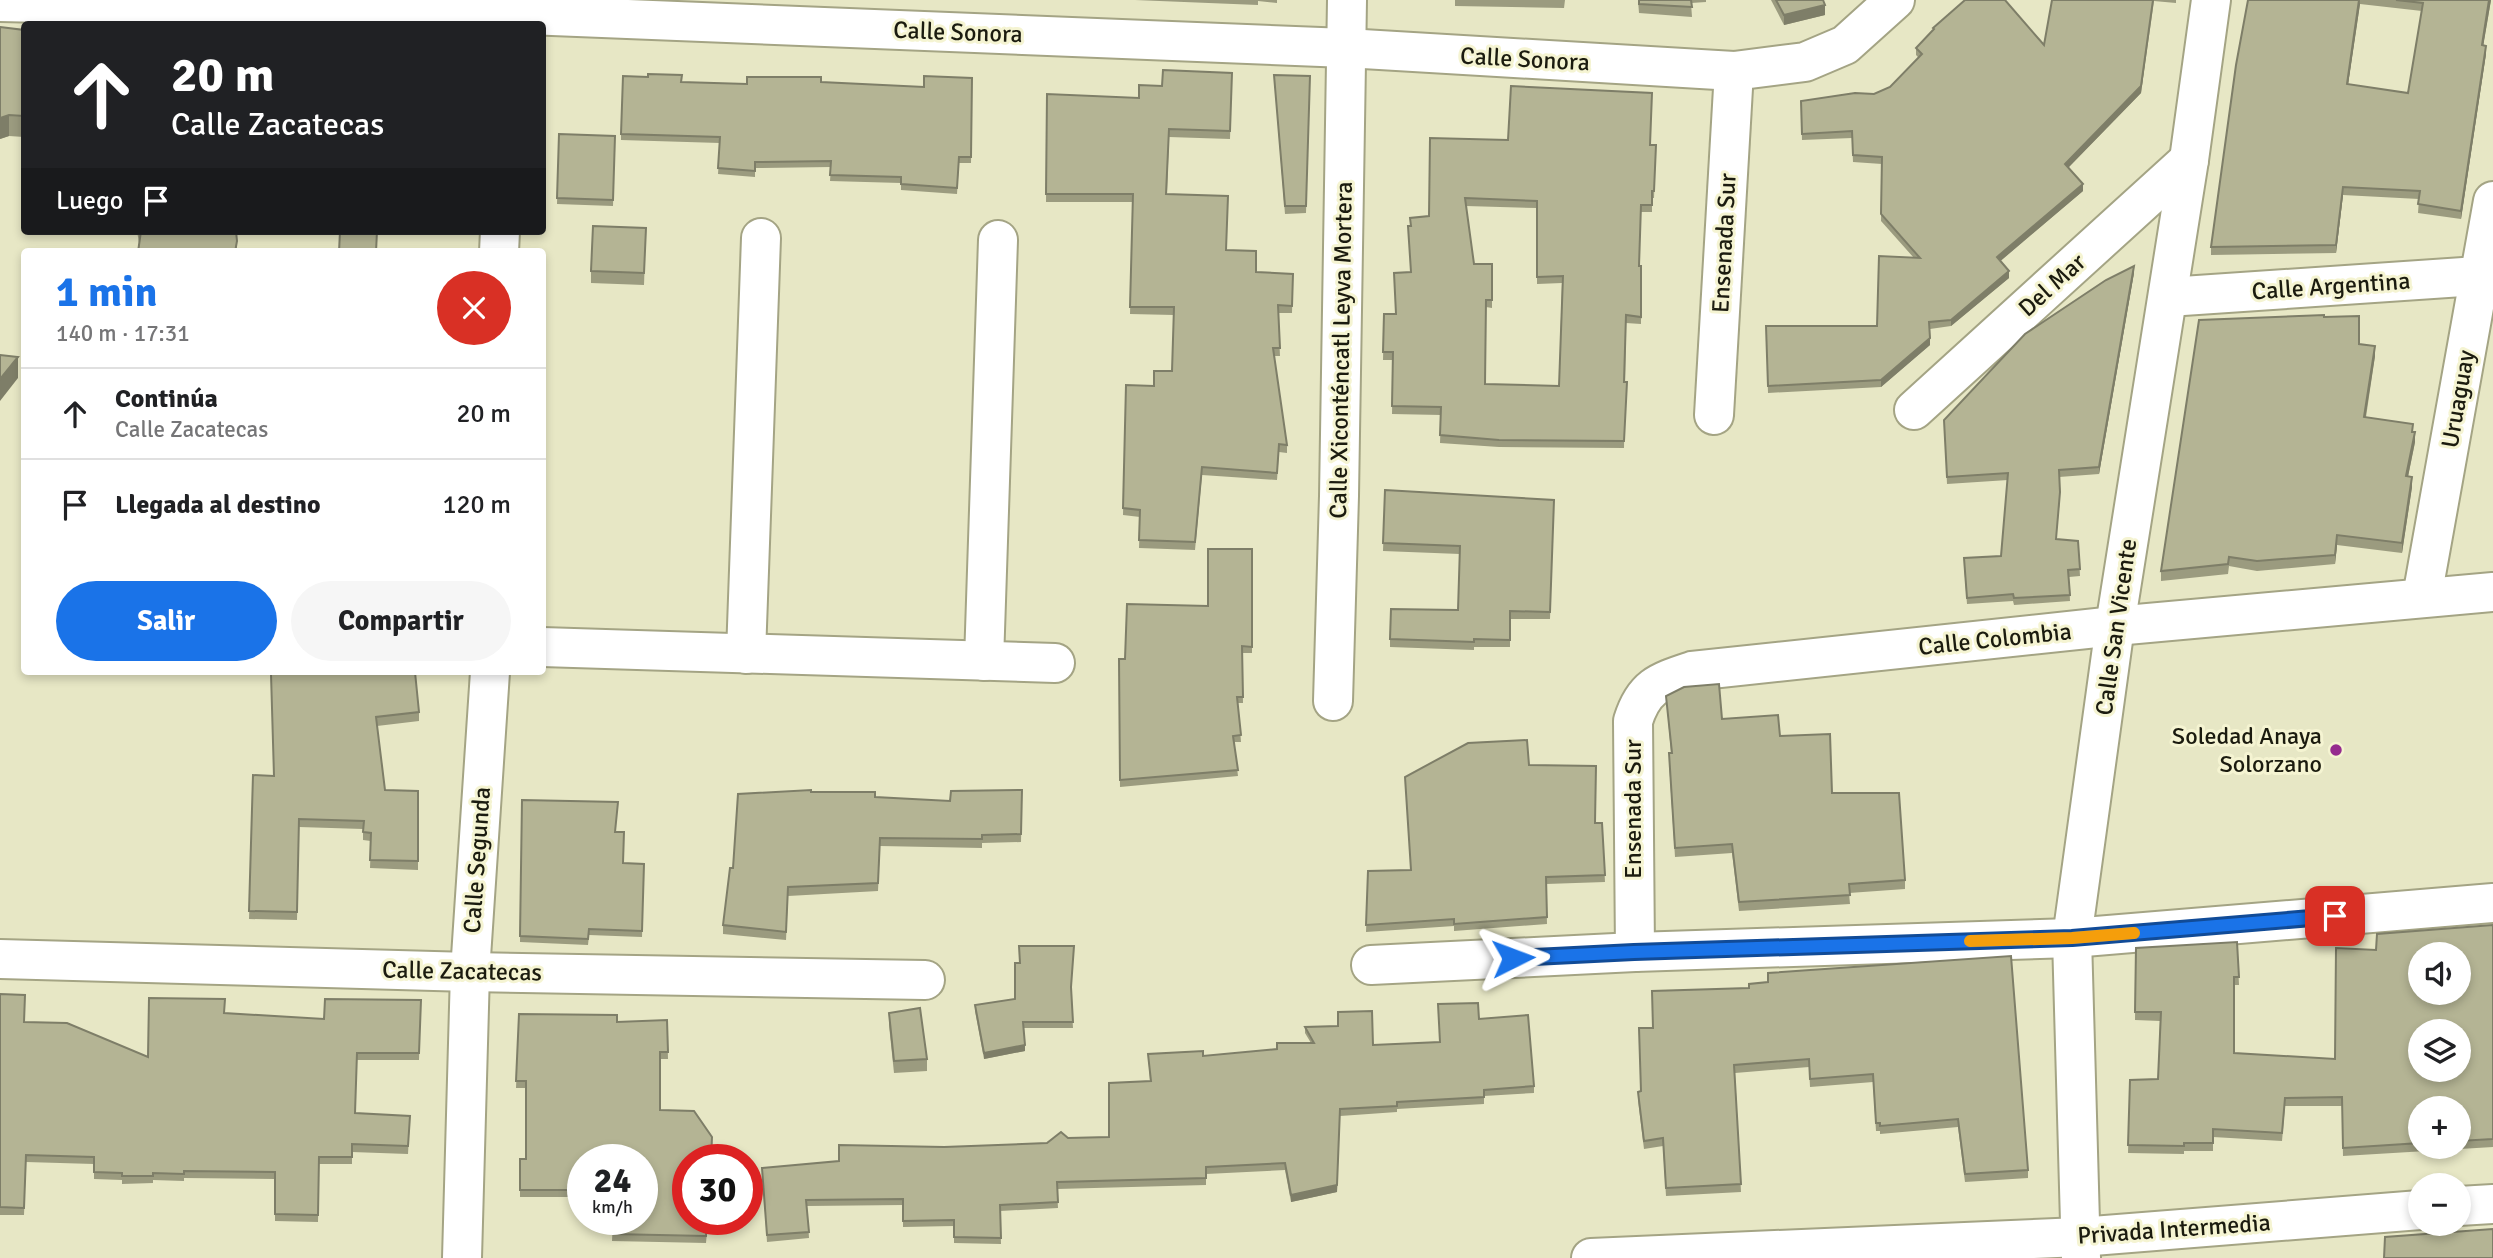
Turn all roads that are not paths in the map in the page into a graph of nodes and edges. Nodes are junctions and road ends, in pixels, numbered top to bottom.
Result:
1 (1347, 0) edge
2 (1895, 0) edge
3 (2211, 0) edge
4 (0, 2) edge
5 (504, 13) edge
6 (1346, 48) junction
7 (1734, 71) junction
8 (2189, 160) junction
9 (2493, 201) edge
10 (761, 238) dead end
11 (998, 240) dead end
12 (2487, 276) edge
13 (2168, 297) junction
14 (1914, 410) dead end
15 (1714, 415) dead end
16 (2493, 592) edge
17 (2422, 597) junction
18 (2115, 626) junction
19 (546, 647) edge
20 (746, 654) junction
21 (984, 661) junction
22 (1055, 663) dead end
23 (490, 675) edge
24 (1665, 680) joint
25 (1333, 701) dead end
26 (2493, 903) edge
27 (2072, 938) junction
28 (1634, 952) junction
29 (0, 959) edge
30 (1371, 965) dead end
31 (470, 972) junction
32 (925, 980) dead end
33 (2493, 1204) edge
34 (2471, 1205) edge
35 (2408, 1211) edge
36 (2081, 1247) edge
37 (462, 1258) edge
38 (1591, 1258) edge

1 - 6 street, Calle Xiconténcatl Leyva Mortera
2 - 7 street, Calle Sonora
3 - 8 street, Calle San Vicente
4 - 5 street, Calle Sonora
5 - 6 street, Calle Sonora
6 - 7 street, Calle Sonora
6 - 25 street, Calle Xiconténcatl Leyva Mortera
7 - 15 street, Ensenada Sur
8 - 13 street, Calle San Vicente
8 - 14 street, Del Mar
9 - 12 street, Uruaguay
10 - 20 street
11 - 21 street
12 - 13 street, Calle Argentina
12 - 17 street, Uruaguay
13 - 18 street, Calle San Vicente
16 - 17 street, Calle Colombia
17 - 18 street, Calle Colombia
18 - 24 street, Calle Colombia
18 - 27 street, Calle San Vicente
19 - 20 street
20 - 21 street
21 - 22 street
23 - 31 street, Calle Segunda
24 - 28 street, Ensenada Sur
26 - 27 street
27 - 28 street
27 - 36 street, Calle San Vicente
28 - 30 street
29 - 31 street, Calle Zacatecas
31 - 32 street, Calle Zacatecas
31 - 37 street, Calle Segunda
33 - 34 street
35 - 36 street, Privada Intermedia
36 - 38 street, Privada Intermedia

